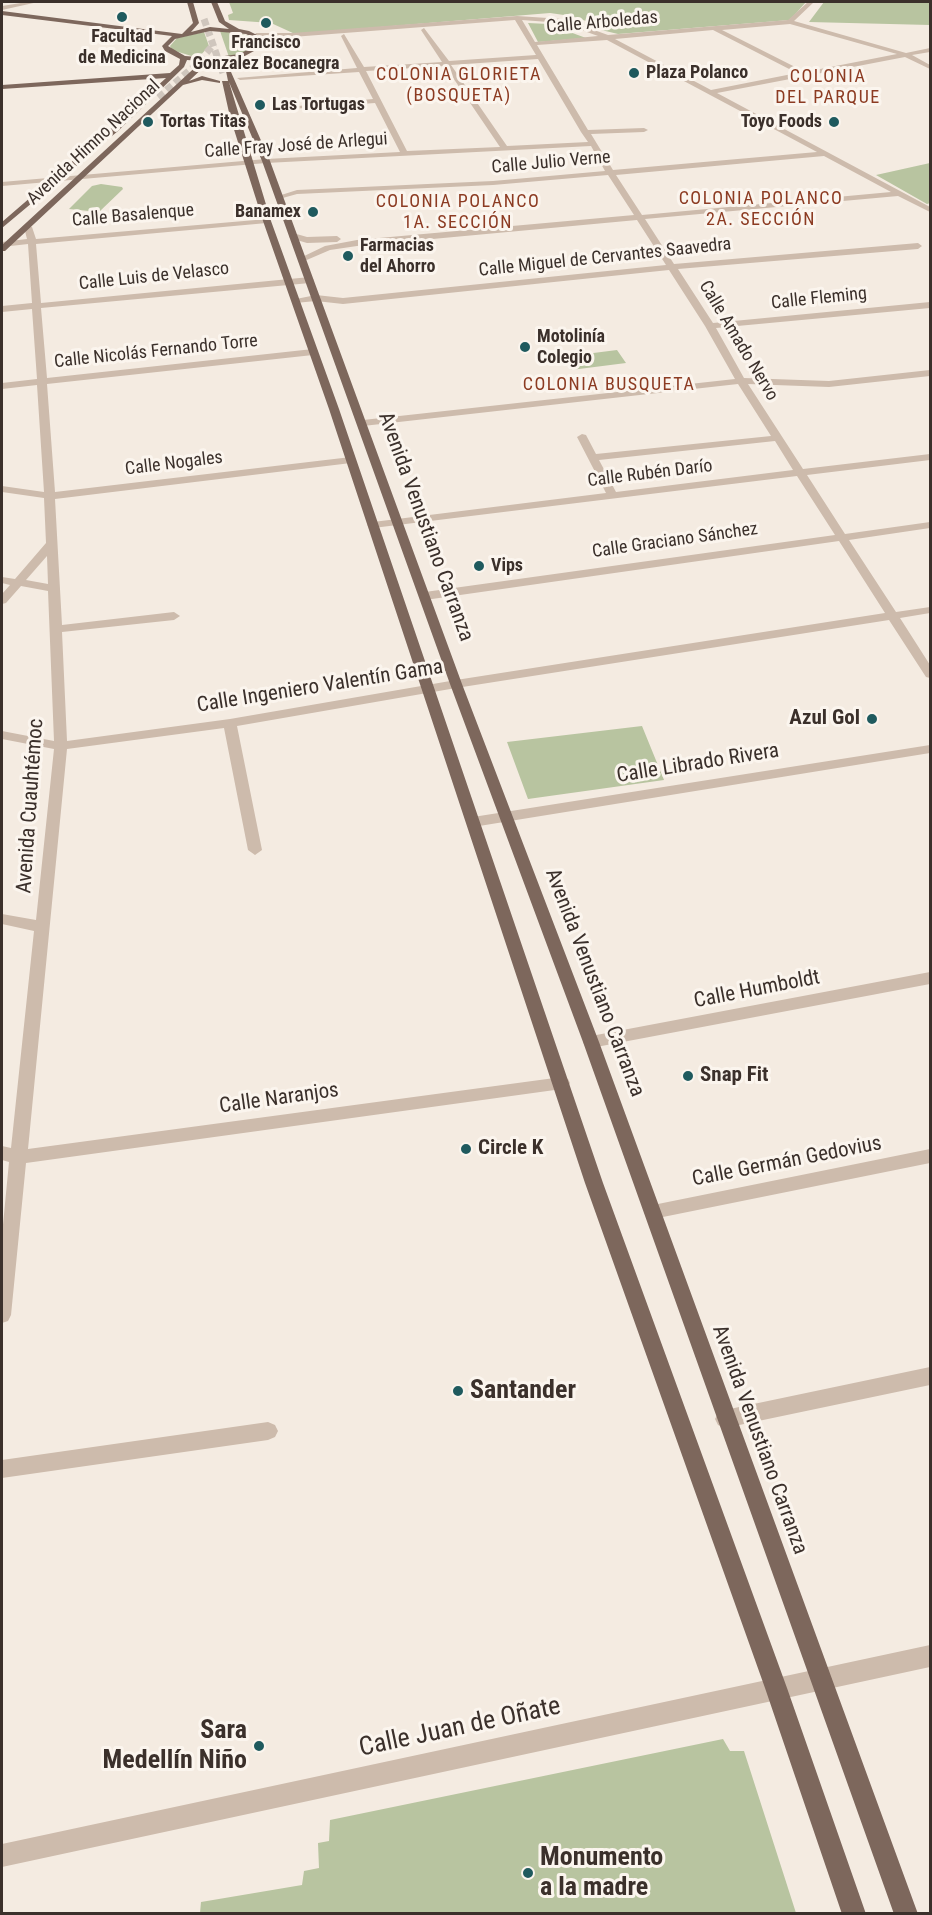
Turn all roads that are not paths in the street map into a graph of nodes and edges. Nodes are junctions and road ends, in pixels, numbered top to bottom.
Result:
1 (25, 2) edge
2 (35, 2) edge
3 (190, 2) edge
4 (197, 2) edge
5 (206, 2) edge
6 (214, 2) edge
7 (811, 2) edge
8 (2, 8) edge
9 (208, 10) tunnel mouth
10 (2, 13) edge
11 (2, 19) edge
12 (204, 19) tunnel mouth
13 (518, 21) junction
14 (790, 22) junction
15 (713, 28) junction
16 (236, 30) junction
17 (424, 30) junction
18 (182, 34) junction
19 (256, 35) junction
20 (344, 36) junction
21 (609, 38) junction
22 (594, 39) junction
23 (168, 41) junction
24 (531, 44) junction
25 (262, 45) junction
26 (930, 50) edge
27 (904, 54) junction
28 (241, 56) junction
29 (539, 57) junction
30 (184, 58) junction
31 (446, 63) junction
32 (930, 67) edge
33 (362, 69) junction
34 (216, 70) junction
35 (802, 73) junction
36 (173, 75) junction
37 (240, 78) junction
38 (2, 89) edge
39 (178, 89) junction
40 (712, 92) junction
41 (155, 94) junction
42 (701, 94) junction
43 (378, 101) junction
44 (291, 107) dead end
45 (249, 117) junction
46 (644, 130) dead end
47 (786, 131) junction
48 (585, 132) junction
49 (772, 133) junction
50 (593, 144) junction
51 (505, 149) junction
52 (815, 152) junction
53 (405, 154) junction
54 (266, 161) junction
55 (249, 162) junction
56 (610, 171) junction
57 (81, 176) junction
58 (57, 177) junction
59 (2, 182) edge
60 (275, 184) junction
61 (402, 185) junction
62 (890, 189) junction
63 (876, 192) junction
64 (899, 194) junction
65 (279, 197) junction
66 (900, 205) dead end
67 (930, 209) edge
68 (638, 214) junction
69 (267, 221) junction
70 (2, 226) edge
71 (28, 227) junction
72 (436, 233) junction
73 (293, 236) junction
74 (32, 242) junction
75 (930, 244) edge
76 (4, 246) edge
77 (302, 260) junction
78 (675, 270) junction
79 (310, 280) junction
80 (289, 282) junction
81 (535, 284) junction
82 (316, 298) junction
83 (295, 300) junction
84 (930, 305) edge
85 (36, 306) junction
86 (2, 309) edge
87 (322, 314) junction
88 (710, 326) junction
89 (313, 352) junction
90 (930, 373) edge
91 (741, 381) junction
92 (40, 382) junction
93 (2, 386) edge
94 (363, 423) junction
95 (582, 437) dead end
96 (778, 438) junction
97 (593, 457) junction
98 (930, 457) edge
99 (351, 460) junction
100 (801, 473) junction
101 (2, 489) edge
102 (612, 495) junction
103 (50, 496) junction
104 (398, 522) junction
105 (373, 525) junction
106 (930, 525) edge
107 (842, 536) junction
108 (51, 544) junction
109 (2, 580) edge
110 (16, 581) junction
111 (53, 588) junction
112 (425, 596) junction
113 (2, 601) edge
114 (930, 610) edge
115 (893, 615) junction
116 (174, 616) dead end
117 (56, 629) junction
118 (930, 674) edge
119 (456, 684) junction
120 (427, 688) junction
121 (230, 723) junction
122 (2, 735) edge
123 (61, 746) junction
124 (930, 749) edge
125 (505, 816) junction
126 (473, 822) junction
127 (255, 850) dead end
128 (2, 918) edge
129 (43, 927) junction
130 (930, 978) edge
131 (591, 1042) junction
132 (562, 1083) junction
133 (2, 1153) edge
134 (930, 1156) edge
135 (19, 1157) junction
136 (653, 1212) junction
137 (2, 1315) edge
138 (930, 1376) edge
139 (725, 1419) junction
140 (268, 1431) dead end
141 (2, 1469) edge
142 (930, 1656) edge
143 (821, 1678) junction
144 (776, 1688) junction
145 (2, 1856) edge
146 (854, 1914) edge
147 (906, 1914) edge

1 - 2 street
1 - 8 street
3 - 18 main road
4 - 12 main road
5 - 9 main road
6 - 16 main road
7 - 14 street
10 - 18 main road
11 - 23 main road
13 - 17 street
13 - 19 street
13 - 21 street
13 - 22 street
13 - 24 street, Calle Amado Nervo
14 - 15 street, Calle Arboledas
14 - 27 street
15 - 21 street, Calle Arboledas
15 - 35 street
16 - 18 main road
16 - 19 main road
17 - 20 street
17 - 31 street
18 - 23 main road
19 - 25 main road
20 - 25 street
20 - 33 street
21 - 22 street, Calle Arboledas
21 - 40 street
22 - 24 street, Calle Arboledas
22 - 42 street
23 - 30 main road
24 - 29 street, Calle Amado Nervo
25 - 28 main road
26 - 27 street
27 - 32 street
27 - 35 street
28 - 34 main road
28 - 37 main road
29 - 31 street
29 - 48 street, Calle Amado Nervo
30 - 34 main road
30 - 36 main road, Avenida Himno Nacional
31 - 33 street
31 - 51 street
33 - 37 street
33 - 43 street
34 - 39 main road, Avenida Himno Nacional
34 - 39 main road
34 - 45 main road, Avenida Venustiano Carranza
34 - 55 main road
35 - 40 street
36 - 38 main road
36 - 41 main road, Avenida Himno Nacional
37 - 45 main road
38 - 41 main road
39 - 57 main road, Avenida Himno Nacional
40 - 42 street
40 - 47 street
41 - 58 main road, Avenida Himno Nacional
42 - 49 street
43 - 44 street
43 - 53 street
45 - 54 main road, Avenida Venustiano Carranza
46 - 48 street
47 - 49 street
47 - 52 street
48 - 50 street, Calle Amado Nervo
49 - 52 street
50 - 51 street, Calle Fray José de Arlegui
50 - 56 street, Calle Amado Nervo
51 - 53 street, Calle Fray José de Arlegui
52 - 56 street, Calle Julio Verne
52 - 62 street
52 - 63 street
53 - 54 street, Calle Fray José de Arlegui
54 - 55 street, Calle Fray José de Arlegui
54 - 60 main road, Avenida Venustiano Carranza
55 - 57 street, Calle Fray José de Arlegui
55 - 69 main road
56 - 61 street, Calle Julio Verne
56 - 68 street, Calle Amado Nervo
57 - 58 street, Calle Fray José de Arlegui
57 - 71 main road, Avenida Himno Nacional
58 - 59 street, Calle Fray José de Arlegui
58 - 70 main road, Avenida Himno Nacional
60 - 61 street, Calle Julio Verne
60 - 65 main road, Avenida Venustiano Carranza
61 - 65 street, Calle Julio Verne
62 - 63 street
62 - 64 street
63 - 64 street
63 - 66 street
63 - 68 street
64 - 67 street
65 - 73 main road, Avenida Venustiano Carranza
68 - 72 street
68 - 78 street, Calle Amado Nervo
69 - 74 street, Calle Basalenque
69 - 80 main road
71 - 74 street, Avenida Cuauhtémoc
71 - 76 main road, Avenida Himno Nacional
72 - 73 street
72 - 77 street
73 - 77 main road, Avenida Venustiano Carranza
74 - 76 street, Calle Basalenque
74 - 85 street, Avenida Cuauhtémoc
75 - 78 street, Calle Miguel de Cervantes Saavedra
77 - 79 main road, Avenida Venustiano Carranza
78 - 81 street, Calle Miguel de Cervantes Saavedra
78 - 88 street, Calle Amado Nervo
79 - 80 street, Calle Luis de Velasco
79 - 82 main road, Avenida Venustiano Carranza
80 - 83 main road
80 - 85 street, Calle Luis de Velasco
81 - 82 street, Calle Miguel de Cervantes Saavedra
81 - 87 street, Calle Miguel de Cervantes Saavedra
82 - 83 street, Calle Miguel de Cervantes Saavedra
82 - 87 main road, Avenida Venustiano Carranza
83 - 89 main road
84 - 88 street, Calle Fleming
85 - 86 street, Calle Luis de Velasco
85 - 92 street, Avenida Cuauhtémoc
87 - 94 main road, Avenida Venustiano Carranza
88 - 91 street, Calle Amado Nervo
89 - 92 street, Calle Nicolás Fernando Torre
89 - 99 main road
90 - 91 street
91 - 94 street
91 - 96 street, Calle Amado Nervo
92 - 93 street, Calle Nicolás Fernando Torre
92 - 103 street, Avenida Cuauhtémoc
94 - 104 main road, Avenida Venustiano Carranza
95 - 97 street
96 - 97 street
96 - 100 street, Calle Amado Nervo
97 - 102 street
98 - 100 street, Calle Rubén Darío
99 - 103 street, Calle Nogales
99 - 105 main road
100 - 102 street, Calle Rubén Darío
100 - 107 street, Calle Amado Nervo
101 - 103 street, Calle Nogales
102 - 104 street, Calle Rubén Darío
103 - 108 street, Avenida Cuauhtémoc
104 - 105 street, Calle Rubén Darío
104 - 112 main road, Avenida Venustiano Carranza
105 - 120 main road
106 - 107 street, Calle Graciano Sánchez
107 - 112 street, Calle Graciano Sánchez
107 - 115 street, Calle Amado Nervo
108 - 110 street
108 - 111 street, Avenida Cuauhtémoc
109 - 110 street
110 - 111 street
110 - 113 street
111 - 117 street, Avenida Cuauhtémoc
112 - 119 main road, Avenida Venustiano Carranza
114 - 115 street, Calle Ingeniero Valentín Gama
115 - 118 street, Calle Amado Nervo
115 - 119 street, Calle Ingeniero Valentín Gama
116 - 117 street
117 - 123 street, Avenida Cuauhtémoc
119 - 120 street, Calle Ingeniero Valentín Gama
119 - 125 main road, Avenida Venustiano Carranza
120 - 121 street, Calle Ingeniero Valentín Gama
120 - 126 main road
121 - 123 street, Calle Ingeniero Valentín Gama
121 - 127 street
122 - 123 street, Calle Ingeniero Valentín Gama
123 - 129 street, Avenida Cuauhtémoc
124 - 125 street, Calle Librado Rivera
125 - 126 street, Calle Librado Rivera
125 - 131 main road, Avenida Venustiano Carranza
126 - 132 main road
128 - 129 street
129 - 135 street, Avenida Cuauhtémoc
130 - 131 street, Calle Humboldt
131 - 136 main road, Avenida Venustiano Carranza
132 - 135 street, Calle Naranjos
132 - 144 main road
133 - 135 street, Calle Naranjos
134 - 136 street, Calle Germán Gedovius
135 - 137 street, Avenida Cuauhtémoc
136 - 139 main road, Avenida Venustiano Carranza
138 - 139 street
139 - 143 main road, Avenida Venustiano Carranza
140 - 141 street
142 - 143 street, Calle Juan de Oñate
143 - 144 street, Calle Juan de Oñate
143 - 147 main road, Avenida Venustiano Carranza
144 - 145 street, Calle Juan de Oñate
144 - 146 main road

